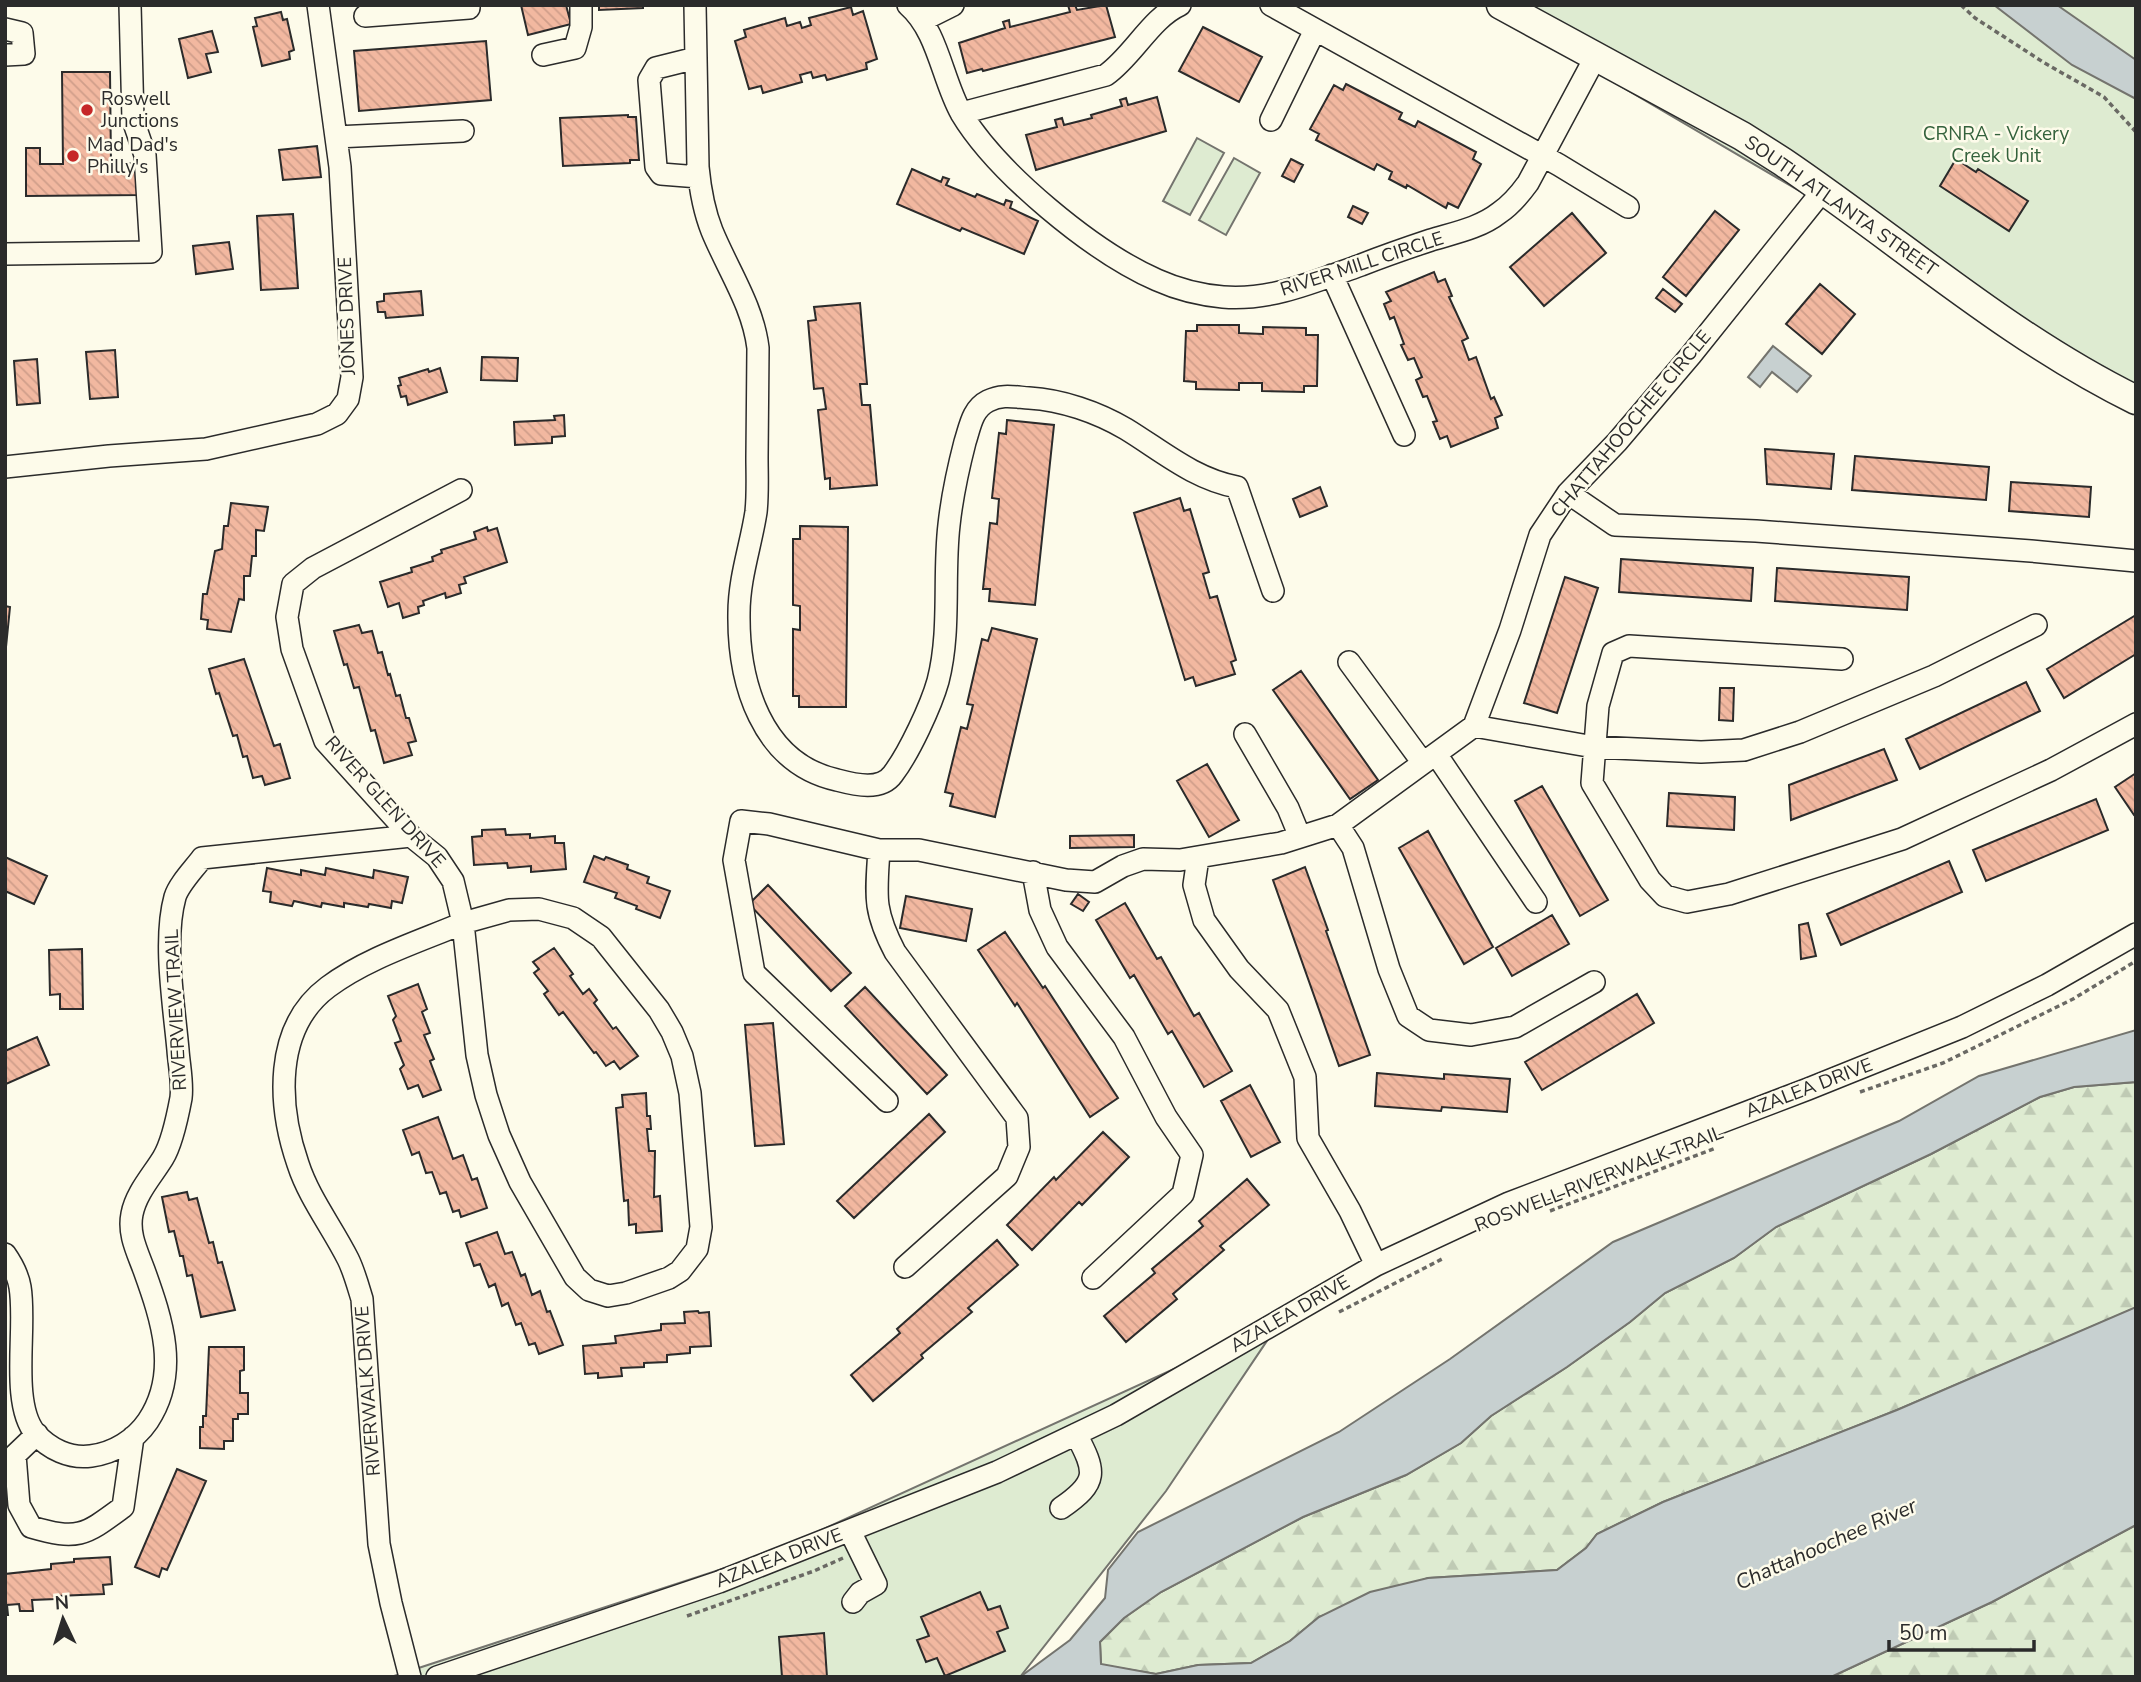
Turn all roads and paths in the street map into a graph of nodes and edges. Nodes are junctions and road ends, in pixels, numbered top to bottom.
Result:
1 (130, 5) edge
2 (318, 5) edge
3 (469, 5) edge
4 (580, 5) edge
5 (695, 5) edge
6 (953, 5) edge
7 (1180, 5) edge
8 (1271, 5) edge
9 (1501, 5) edge
10 (1961, 5) edge
11 (915, 12) edge
12 (365, 16) dead end
13 (5, 29) edge
14 (1315, 30) junction
15 (5, 55) edge
16 (543, 55) dead end
17 (1596, 57) junction
18 (696, 58) junction
19 (962, 113) junction
20 (1271, 120) dead end
21 (463, 131) dead end
22 (2136, 132) edge
23 (336, 137) junction
24 (1543, 156) junction
25 (699, 177) junction
26 (1824, 189) junction
27 (1628, 206) dead end
28 (5, 254) edge
29 (1332, 275) junction
30 (2136, 401) edge
31 (1404, 435) dead end
32 (5, 467) edge
33 (461, 490) dead end
34 (1568, 493) junction
35 (2136, 561) edge
36 (1273, 591) dead end
37 (2036, 625) dead end
38 (1842, 659) dead end
39 (1349, 662) dead end
40 (2136, 724) edge
41 (1474, 726) junction
42 (1245, 734) dead end
43 (1594, 747) junction
44 (1430, 759) junction
45 (1338, 825) junction
46 (411, 836) junction
47 (1300, 837) junction
48 (879, 850) junction
49 (1198, 858) junction
50 (1033, 872) junction
51 (1536, 902) dead end
52 (463, 923) junction
53 (2136, 934) edge
54 (2136, 961) edge
55 (1594, 982) dead end
56 (1850, 1095) dead end
57 (887, 1101) dead end
58 (1724, 1144) dead end
59 (1547, 1212) dead end
60 (5, 1254) edge
61 (1450, 1255) dead end
62 (1376, 1265) junction
63 (905, 1267) dead end
64 (1093, 1278) dead end
65 (1334, 1314) dead end
66 (37, 1434) junction
67 (1076, 1434) junction
68 (133, 1437) junction
69 (1061, 1507) dead end
70 (850, 1531) junction
71 (860, 1550) junction
72 (853, 1602) dead end
73 (681, 1618) dead end
74 (410, 1677) edge
75 (438, 1677) edge

1 - 28 street
2 - 23 street, JONES DRIVE
3 - 12 street
4 - 16 street
5 - 18 street
6 - 11 street
7 - 19 street
8 - 14 street
9 - 17 main road, SOUTH ATLANTA STREET
10 - 22 path
11 - 19 street, RIVER MILL CIRCLE
13 - 15 street
14 - 20 street
14 - 24 street
17 - 24 street, RIVER MILL CIRCLE
17 - 26 main road, SOUTH ATLANTA STREET
18 - 25 street
18 - 25 street
19 - 29 street, RIVER MILL CIRCLE
21 - 23 street
23 - 32 street, JONES DRIVE
24 - 27 street
24 - 29 street, RIVER MILL CIRCLE
25 - 36 street
26 - 30 main road, SOUTH ATLANTA STREET
26 - 34 street, CHATTAHOOCHEE CIRCLE
29 - 31 street
33 - 46 street, RIVER GLEN DRIVE
34 - 35 street
34 - 41 street, CHATTAHOOCHEE CIRCLE
37 - 43 street
38 - 43 street
39 - 44 street
40 - 43 street
41 - 43 street
41 - 44 street
42 - 47 street
44 - 45 street
44 - 51 street
45 - 47 street
45 - 55 street
46 - 52 street, RIVER GLEN DRIVE
46 - 68 street, RIVERVIEW TRAIL
47 - 49 street
48 - 50 street
48 - 57 street
48 - 63 street
49 - 50 street
49 - 62 street
50 - 64 street
52 - 52 street, RIVER GLEN DRIVE
52 - 74 street, RIVERWALK DRIVE
53 - 62 street, AZALEA DRIVE
54 - 56 path
58 - 59 path, ROSWELL RIVERWALK TRAIL
60 - 66 street
61 - 65 path
62 - 67 street, AZALEA DRIVE
66 - 68 street, RIVERVIEW TRAIL
66 - 68 street
67 - 69 street
67 - 70 street, AZALEA DRIVE
70 - 71 street
70 - 75 street, AZALEA DRIVE
71 - 72 street
71 - 73 path

